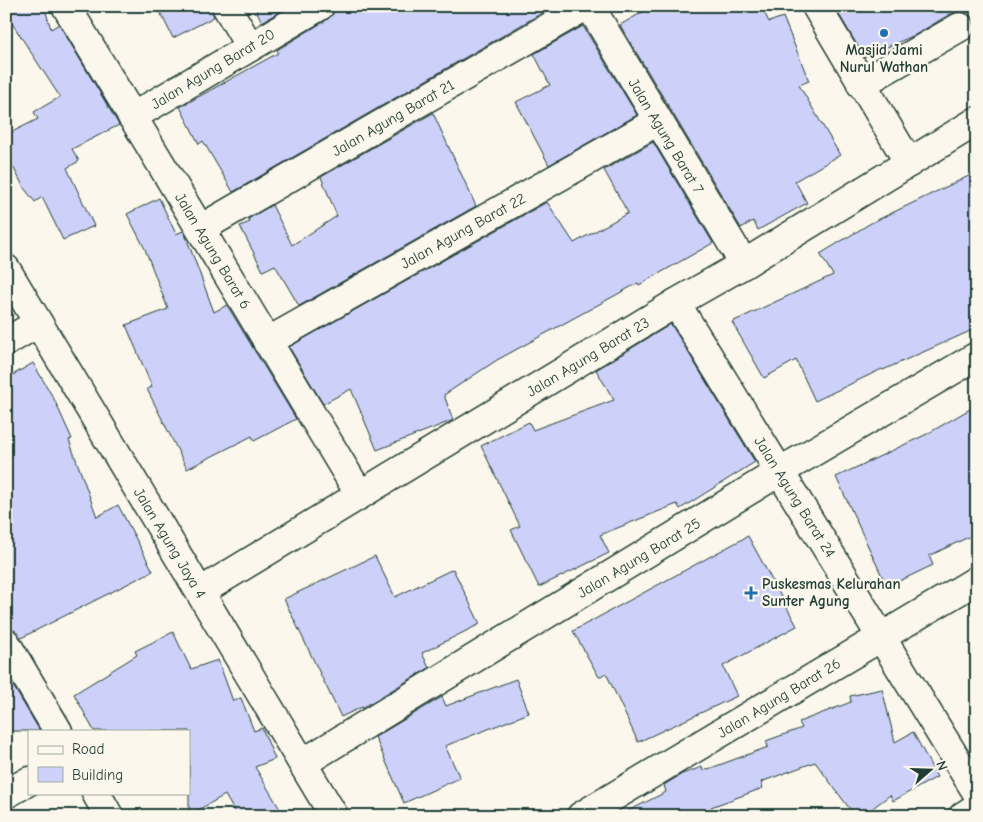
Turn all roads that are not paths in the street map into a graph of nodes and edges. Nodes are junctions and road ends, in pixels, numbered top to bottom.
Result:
1 (66, 6) edge
2 (226, 6) edge
3 (320, 6) edge
4 (588, 6) edge
5 (816, 6) edge
6 (960, 26) dead end
7 (250, 47) junction
8 (861, 84) junction
9 (132, 117) junction
10 (658, 121) junction
11 (977, 121) edge
12 (909, 163) junction
13 (200, 229) junction
14 (744, 264) junction
15 (6, 269) edge
16 (676, 304) junction
17 (38, 323) junction
18 (6, 342) edge
19 (267, 342) junction
20 (977, 356) edge
21 (779, 472) junction
22 (360, 495) junction
23 (977, 580) edge
24 (200, 592) junction
25 (881, 637) junction
26 (6, 643) edge
27 (57, 730) edge
28 (303, 763) junction
29 (28, 782) edge
30 (977, 793) edge
31 (6, 794) edge
32 (97, 794) edge
33 (977, 807) edge
34 (109, 816) edge
35 (334, 816) edge
36 (581, 816) edge
37 (962, 816) edge

1 - 9 street, Jalan Agung Barat 6
2 - 7 street
3 - 7 street, Jalan Agung Barat 20
4 - 10 street, Jalan Agung Barat 7
4 - 13 street, Jalan Agung Barat 21
5 - 8 street
6 - 8 street
7 - 9 street, Jalan Agung Barat 20
8 - 12 street
9 - 13 street, Jalan Agung Barat 6
10 - 14 street, Jalan Agung Barat 7
10 - 19 street, Jalan Agung Barat 22
11 - 12 street, Jalan Agung Barat 23
12 - 14 street, Jalan Agung Barat 23
13 - 19 street, Jalan Agung Barat 6
14 - 16 street, Jalan Agung Barat 23
15 - 17 street, Jalan Agung Jaya 4
16 - 21 street, Jalan Agung Barat 24
16 - 22 street, Jalan Agung Barat 23
17 - 18 street
17 - 24 street, Jalan Agung Jaya 4
19 - 22 street, Jalan Agung Barat 6
20 - 21 street, Jalan Agung Barat 25
21 - 25 street, Jalan Agung Barat 24
21 - 28 street, Jalan Agung Barat 25
22 - 24 street, Jalan Agung Barat 23
23 - 25 street, Jalan Agung Barat 26
24 - 28 street, Jalan Agung Jaya 4
25 - 30 street, Jalan Agung Barat 24
25 - 36 street, Jalan Agung Barat 26
26 - 27 street
28 - 35 street, Jalan Agung Jaya 4
29 - 31 street
32 - 34 street
33 - 37 street

